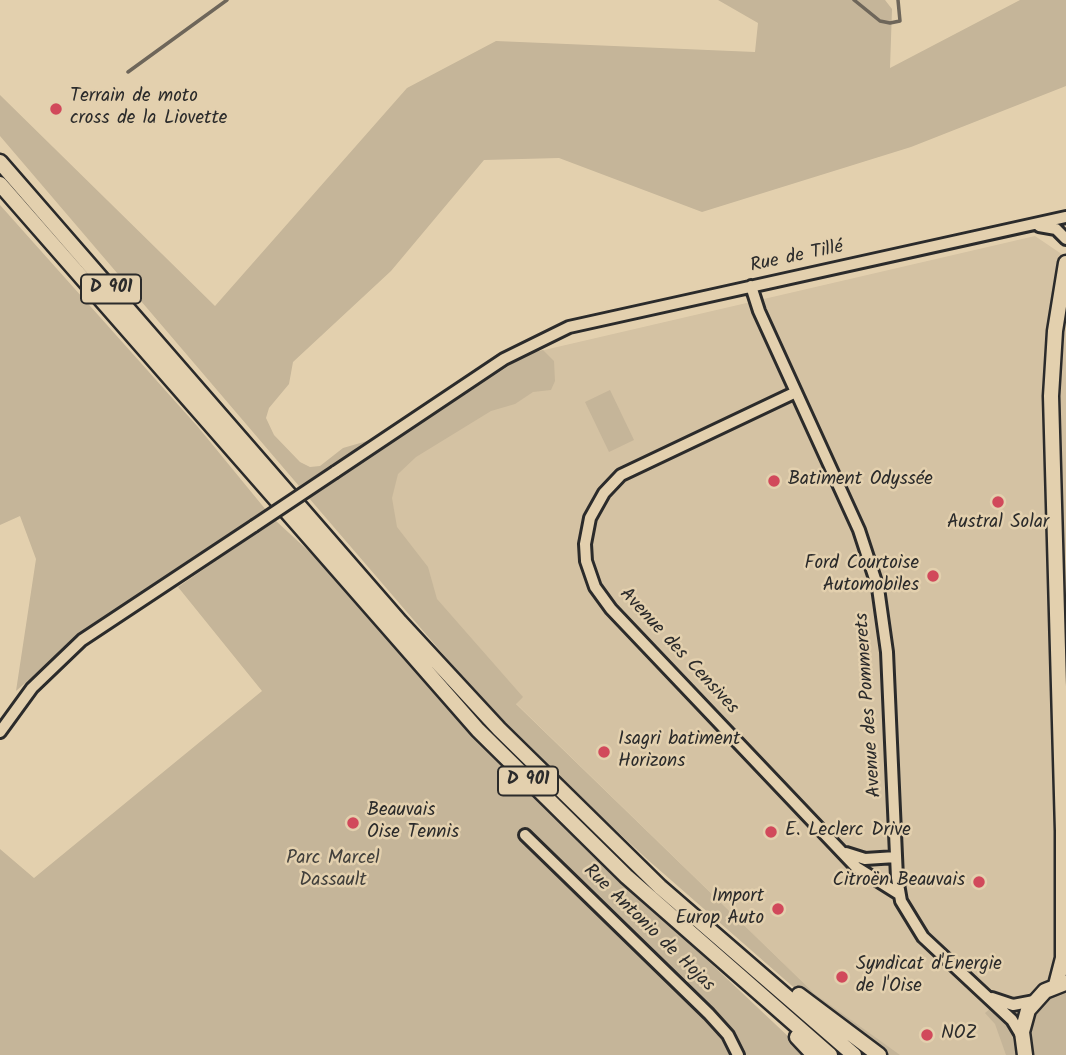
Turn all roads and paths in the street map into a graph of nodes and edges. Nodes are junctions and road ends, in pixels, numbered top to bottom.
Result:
1 (0, 162) edge
2 (0, 184) edge
3 (1066, 217) edge
4 (1033, 226) junction
5 (1066, 239) edge
6 (1066, 263) edge
7 (751, 286) junction
8 (1066, 300) edge
9 (796, 392) junction
10 (1066, 715) edge
11 (0, 732) edge
12 (525, 835) dead end
13 (840, 850) junction
14 (896, 857) junction
15 (660, 887) junction
16 (899, 894) junction
17 (746, 983) junction
18 (1061, 984) edge
19 (981, 992) junction
20 (1034, 1001) junction
21 (1021, 1035) junction
22 (738, 1055) edge
23 (814, 1055) edge
24 (830, 1055) edge
25 (854, 1055) edge
26 (879, 1055) edge
27 (1025, 1055) edge

1 - 15 main road, D 901
2 - 17 main road, D 901
3 - 4 street, Rue de Tillé
4 - 5 street
4 - 7 street, Rue de Tillé
6 - 18 main road
7 - 9 street, Avenue des Pommerets
7 - 11 street, Rue de Tillé, bridge
8 - 10 main road
9 - 13 street, Avenue des Censives
9 - 14 street, Avenue des Pommerets
12 - 22 street, Rue Antonio de Hojas
13 - 14 street
13 - 16 street, Avenue des Censives
14 - 16 street, Avenue des Pommerets
15 - 25 main road, D 901
15 - 26 main road
16 - 19 street, Avenue des Pommerets
17 - 23 main road
17 - 24 main road, D 901
18 - 20 main road
19 - 20 street, Avenue des Pommerets
19 - 21 street, Avenue des Pommerets
20 - 21 main road
21 - 27 main road

